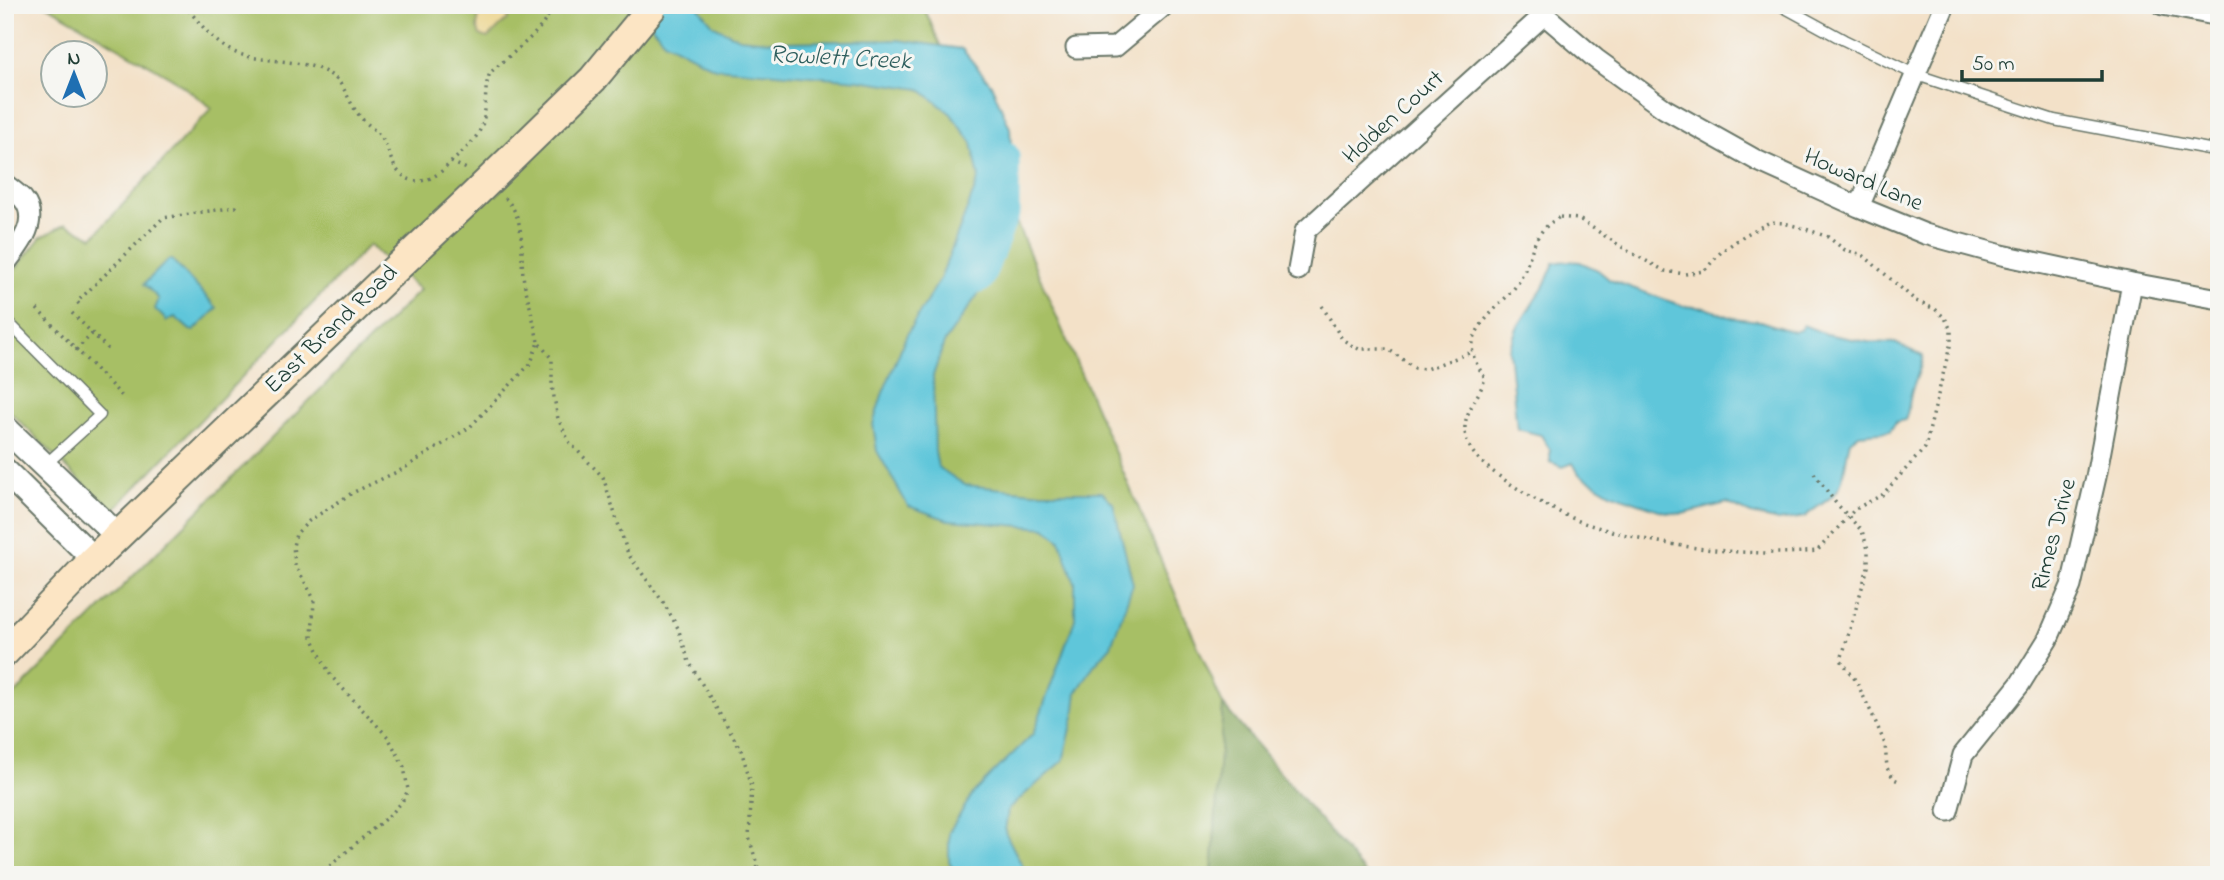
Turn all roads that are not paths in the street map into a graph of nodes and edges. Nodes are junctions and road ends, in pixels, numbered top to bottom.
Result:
1 (654, 5) edge
2 (1165, 5) edge
3 (1780, 5) edge
4 (1945, 5) edge
5 (2163, 5) edge
6 (1538, 10) edge
7 (2219, 16) edge
8 (1076, 48) dead end
9 (1914, 74) junction
10 (2219, 151) edge
11 (5, 184) edge
12 (1859, 207) junction
13 (5, 264) edge
14 (1297, 270) dead end
15 (2132, 284) junction
16 (2219, 299) edge
17 (5, 319) edge
18 (5, 428) edge
19 (44, 466) junction
20 (5, 471) edge
21 (118, 536) junction
22 (94, 559) junction
23 (5, 652) edge
24 (1948, 811) dead end

1 - 21 main road, East Brand Road, bridge
2 - 8 street
3 - 9 lane
4 - 9 street
5 - 7 street
6 - 12 street, Howard Lane
6 - 14 street, Holden Court
9 - 10 lane
9 - 12 street
11 - 13 street
12 - 15 street, Howard Lane
15 - 16 street, Howard Lane
15 - 24 street, Rimes Drive
17 - 19 lane
18 - 19 street
19 - 21 street
20 - 22 street
21 - 22 main road, East Brand Road
22 - 23 main road, East Brand Road

